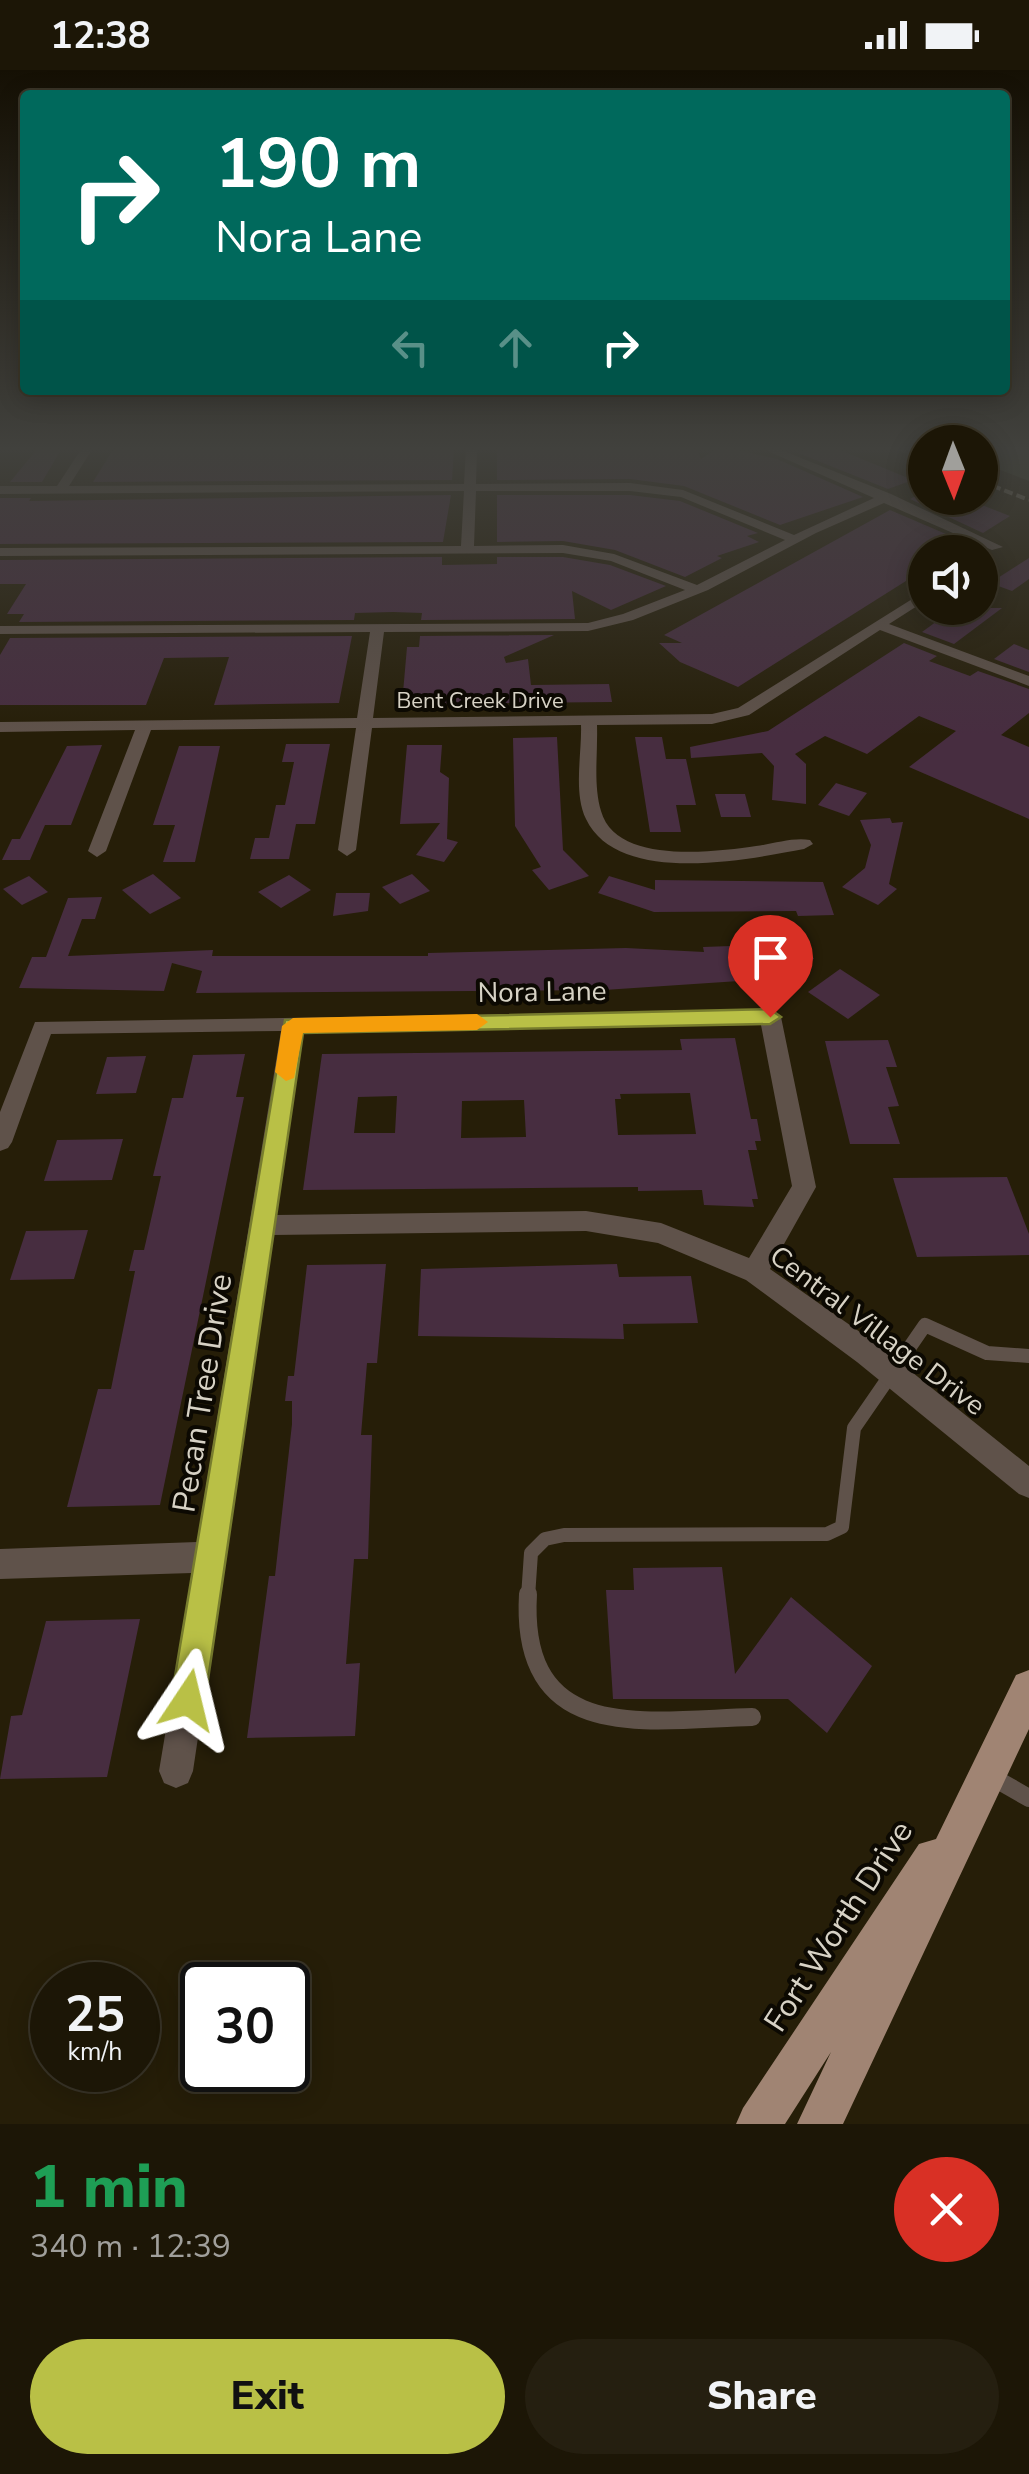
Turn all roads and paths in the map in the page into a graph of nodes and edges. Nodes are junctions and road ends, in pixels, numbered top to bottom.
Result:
1 (467, 544) edge
2 (786, 544) edge
3 (467, 550) junction
4 (0, 552) edge
5 (696, 590) junction
6 (908, 606) edge
7 (880, 625) junction
8 (378, 627) junction
9 (0, 630) edge
10 (1029, 681) edge
11 (589, 722) junction
12 (368, 724) junction
13 (145, 726) junction
14 (0, 727) edge
15 (804, 844) dead end
16 (348, 850) dead end
17 (98, 851) dead end
18 (293, 1026) junction
19 (1, 1136) edge
20 (264, 1225) junction
21 (754, 1272) junction
22 (1029, 1356) edge
23 (893, 1374) junction
24 (1029, 1484) edge
25 (212, 1557) junction
26 (0, 1564) edge
27 (1029, 1688) edge
28 (752, 1717) dead end
29 (176, 1771) dead end
30 (988, 1774) junction
31 (1029, 1798) edge
32 (759, 2124) edge
33 (820, 2124) edge

1 - 3 street
2 - 5 street
3 - 4 street
3 - 5 street
5 - 8 street
6 - 7 street, Bent Creek Drive
7 - 10 street
7 - 11 street, Bent Creek Drive
8 - 9 street
8 - 12 street
11 - 12 street, Bent Creek Drive
11 - 15 street
12 - 13 street, Bent Creek Drive
12 - 16 street
13 - 14 street, Bent Creek Drive
13 - 17 street
18 - 19 street, Nora Lane
18 - 20 street, Pecan Tree Drive
18 - 21 street, Nora Lane
20 - 21 street, Central Village Drive
20 - 25 street, Pecan Tree Drive
21 - 23 street, Central Village Drive
22 - 23 lane
23 - 24 street, Central Village Drive
23 - 28 lane
25 - 26 street
25 - 29 street, Pecan Tree Drive
27 - 30 main road, Fort Worth Drive
30 - 31 lane
30 - 32 main road, Fort Worth Drive
30 - 33 main road, Fort Worth Drive

